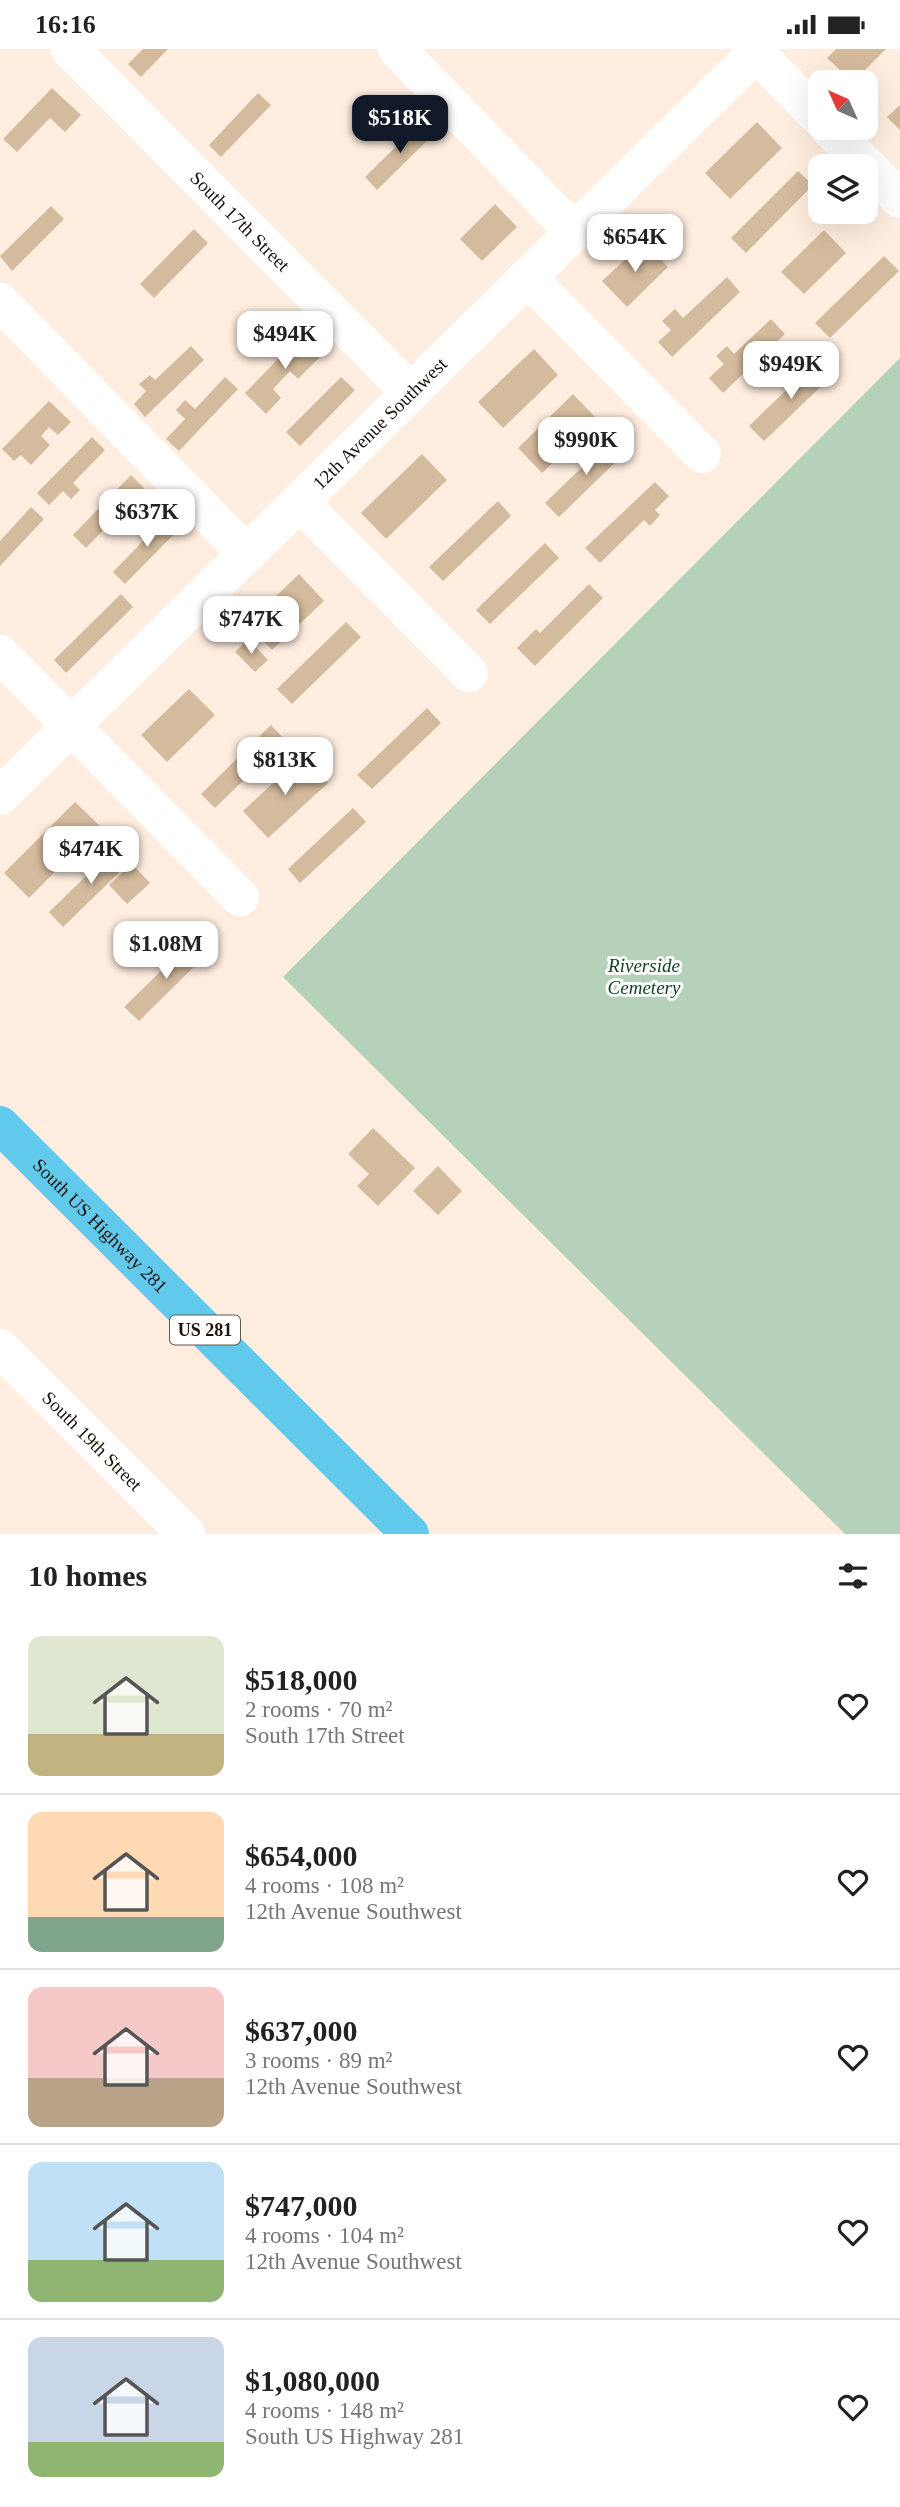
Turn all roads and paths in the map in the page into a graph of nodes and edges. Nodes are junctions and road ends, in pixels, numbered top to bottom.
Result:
1 (70, 49) edge
2 (397, 49) edge
3 (758, 51) edge
4 (808, 105) edge
5 (841, 140) edge
6 (900, 199) edge
7 (573, 231) junction
8 (527, 277) junction
9 (0, 302) edge
10 (410, 392) junction
11 (702, 454) dead end
12 (300, 502) junction
13 (247, 554) junction
14 (0, 654) edge
15 (469, 673) dead end
16 (71, 727) junction
17 (0, 796) edge
18 (240, 897) dead end
19 (0, 1125) edge
20 (0, 1348) edge
21 (186, 1534) edge
22 (410, 1534) edge

1 - 10 street, South 17th Street
2 - 7 street
3 - 4 street
3 - 7 street, 12th Avenue Southwest
5 - 6 street
7 - 8 street, 12th Avenue Southwest
8 - 10 street, 12th Avenue Southwest
8 - 11 street
9 - 13 street
10 - 12 street, 12th Avenue Southwest
12 - 13 street, 12th Avenue Southwest
12 - 15 street
13 - 16 street, 12th Avenue Southwest
14 - 16 street
16 - 17 street, 12th Avenue Southwest
16 - 18 street
19 - 22 highway, South US Highway 281 / US 281
20 - 21 street, South 19th Street

